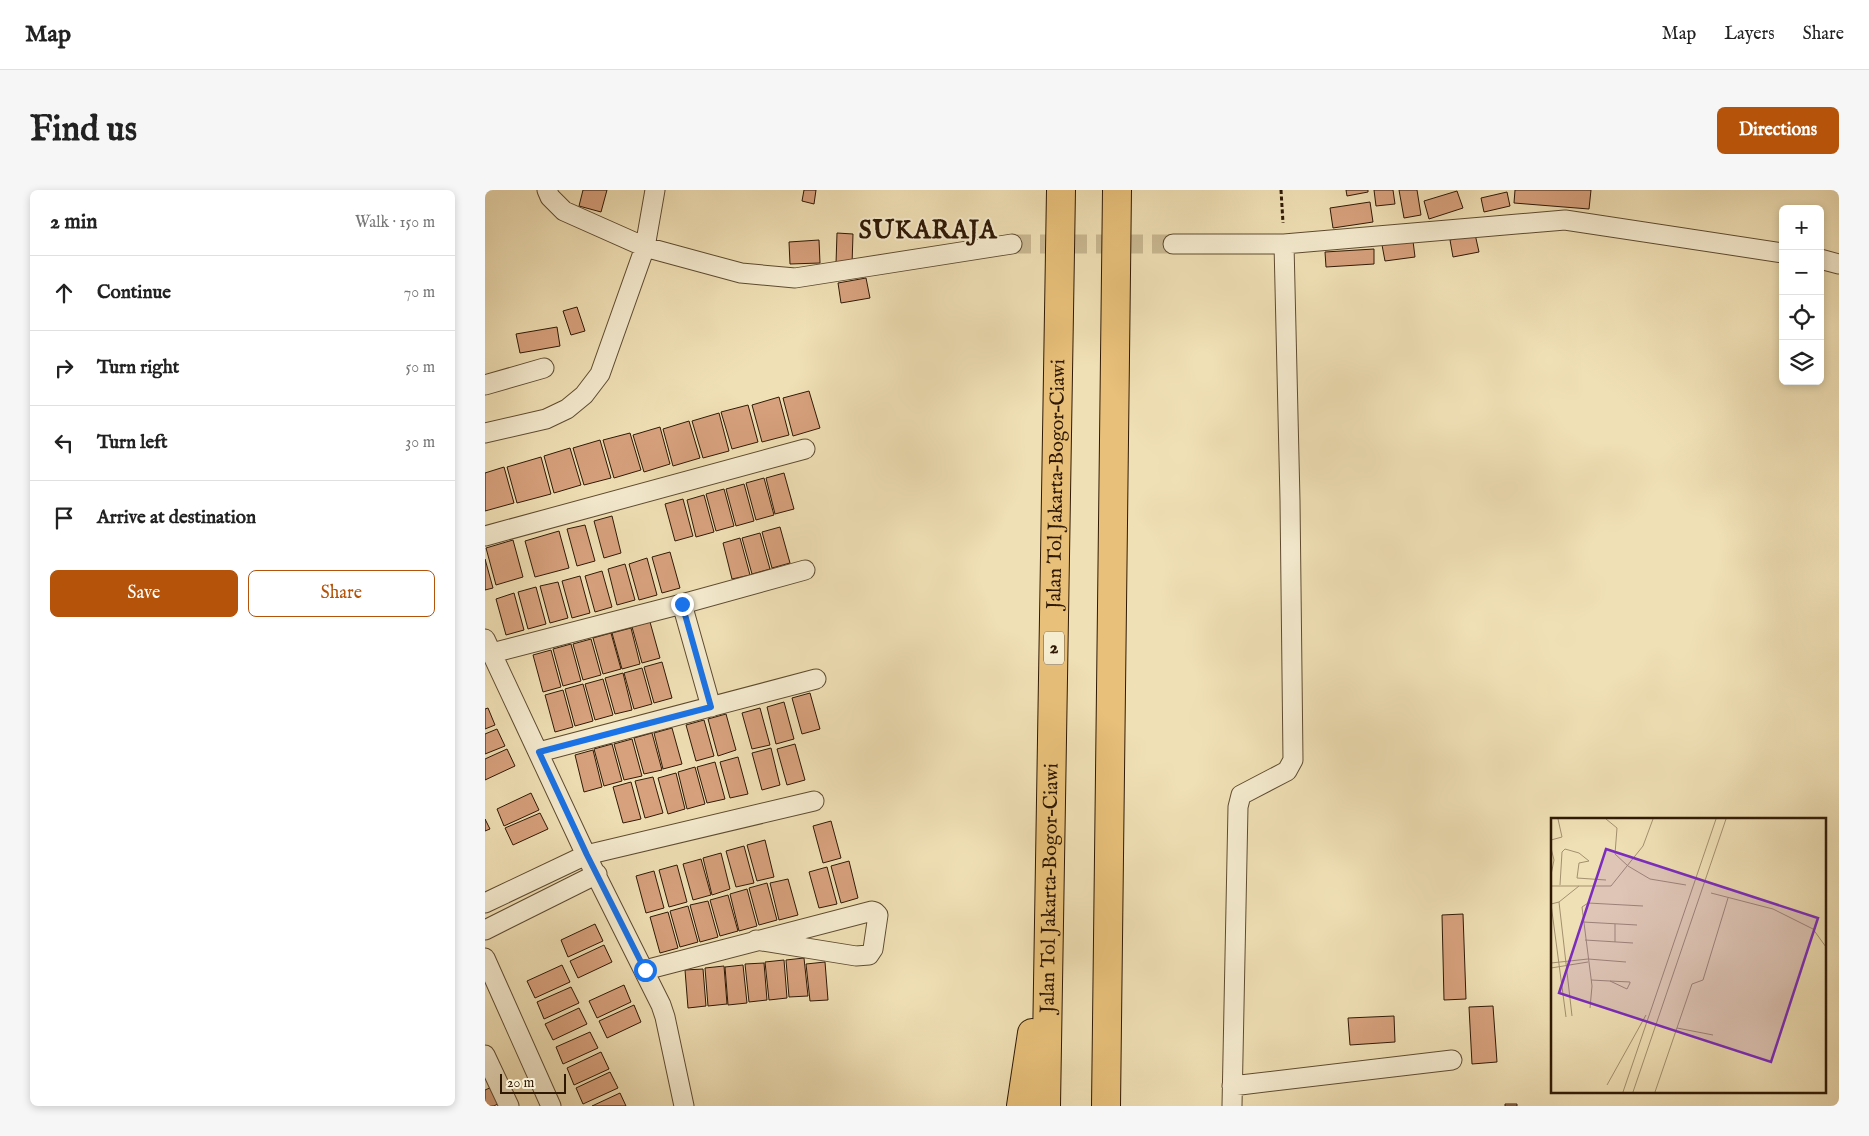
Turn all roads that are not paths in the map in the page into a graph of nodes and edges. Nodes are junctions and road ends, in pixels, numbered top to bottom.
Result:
1 (547, 190) edge
2 (655, 190) edge
3 (1061, 190) edge
4 (1117, 190) edge
5 (1012, 244) tunnel mouth
6 (1173, 244) tunnel mouth
7 (1284, 244) junction
8 (645, 247) junction
9 (1779, 252) edge
10 (1824, 260) edge
11 (1839, 264) edge
12 (544, 368) dead end
13 (485, 385) edge
14 (485, 433) edge
15 (805, 449) dead end
16 (485, 536) edge
17 (805, 570) dead end
18 (682, 604) junction
19 (488, 646) edge
20 (816, 679) dead end
21 (711, 707) junction
22 (539, 752) junction
23 (814, 801) dead end
24 (587, 855) junction
25 (597, 874) junction
26 (485, 903) edge
27 (1048, 923) junction
28 (485, 930) edge
29 (756, 940) junction
30 (485, 958) edge
31 (645, 970) junction
32 (485, 1055) edge
33 (1452, 1060) dead end
34 (1232, 1086) junction
35 (509, 1106) edge
36 (551, 1106) edge
37 (685, 1106) edge
38 (1021, 1106) edge
39 (1046, 1106) edge
40 (1105, 1106) edge
41 (1232, 1106) edge

1 - 8 street
2 - 8 street
3 - 27 highway, Jalan Tol Jakarta–Bogor–Ciawi / 2
4 - 40 highway
5 - 8 street
6 - 7 street
7 - 9 street
7 - 34 street
8 - 14 street
10 - 11 street
12 - 13 street
15 - 16 street
17 - 18 street
18 - 19 street
18 - 21 street
19 - 22 street
20 - 21 street
21 - 22 street
22 - 24 street
23 - 24 street
24 - 25 street
24 - 26 street
25 - 28 street
25 - 31 street
27 - 38 highway
27 - 39 highway, Jalan Tol Jakarta–Bogor–Ciawi / 2
29 - 29 street
29 - 31 street
30 - 36 street
31 - 37 street
32 - 35 street
33 - 34 street
34 - 41 street

